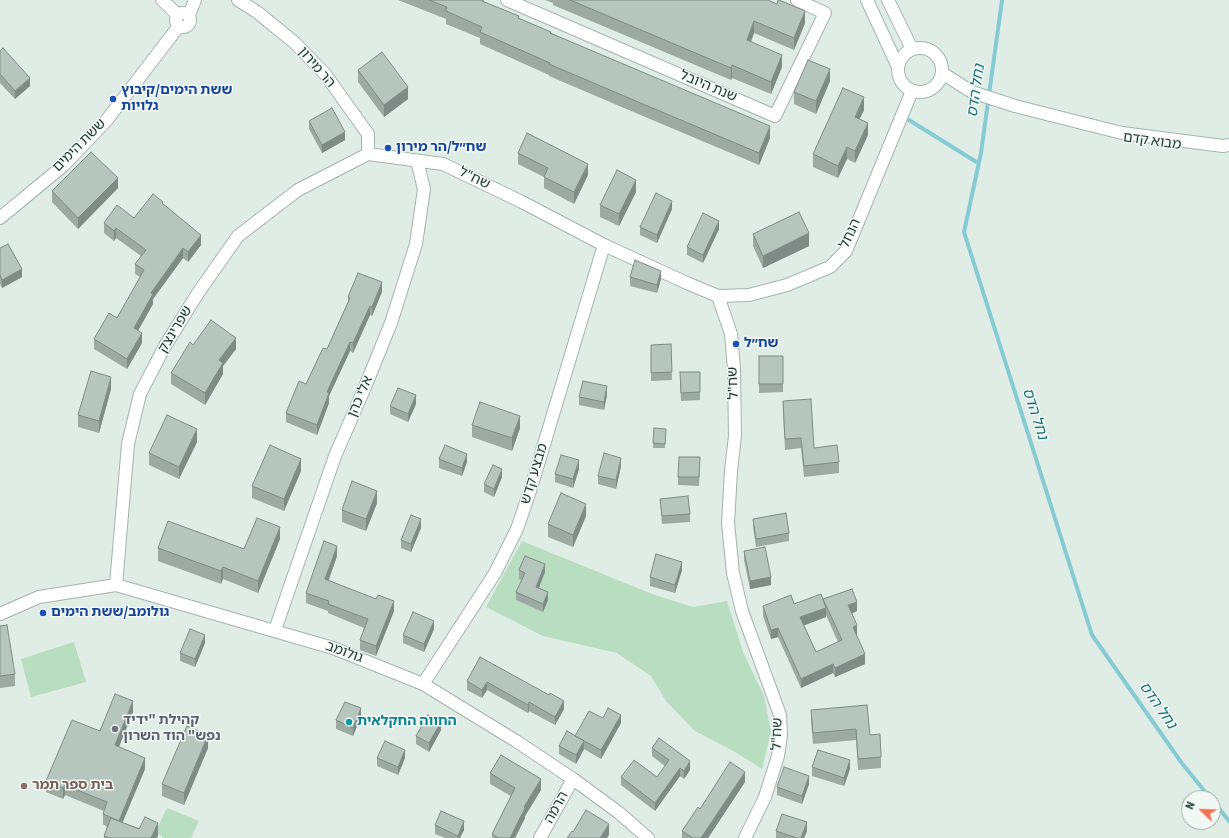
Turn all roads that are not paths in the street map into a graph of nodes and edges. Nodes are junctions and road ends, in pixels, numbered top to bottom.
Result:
1 (162, 0) edge
2 (195, 0) edge
3 (238, 0) edge
4 (507, 0) edge
5 (797, 0) edge
6 (866, 0) edge
7 (888, 0) edge
8 (182, 19) junction
9 (912, 49) junction
10 (898, 67) junction
11 (942, 73) junction
12 (912, 90) junction
13 (1078, 122) junction
14 (1229, 145) edge
15 (1229, 151) edge
16 (368, 154) junction
17 (417, 161) junction
18 (0, 218) edge
19 (604, 245) junction
20 (718, 296) junction
21 (116, 585) junction
22 (0, 614) edge
23 (275, 630) junction
24 (423, 684) junction
25 (573, 779) junction
26 (540, 838) edge
27 (648, 838) edge
28 (745, 838) edge

1 - 8 street
2 - 8 street, ששת הימים
3 - 16 street, הר מירון
4 - 5 street, שנת היובל
6 - 10 street
7 - 9 street
8 - 18 street, ששת הימים
9 - 10 street
9 - 11 street
10 - 12 street
11 - 12 street
11 - 13 street, מבוא קדם
12 - 20 street, הנחל
13 - 14 street, מבוא קדם
13 - 15 street, מבוא קדם
16 - 17 street, שח"ל
16 - 21 street, שפרינצק
17 - 19 street, שח"ל
17 - 23 street, אלי כהן
19 - 20 street, שח"ל
19 - 24 street, מבצע קדש
20 - 28 street, שח"ל
21 - 22 street, גולומב
21 - 23 street, גולומב
23 - 24 street, גולומב
24 - 25 street, גולומב
25 - 26 street, הרמה
25 - 27 street, גולומב

